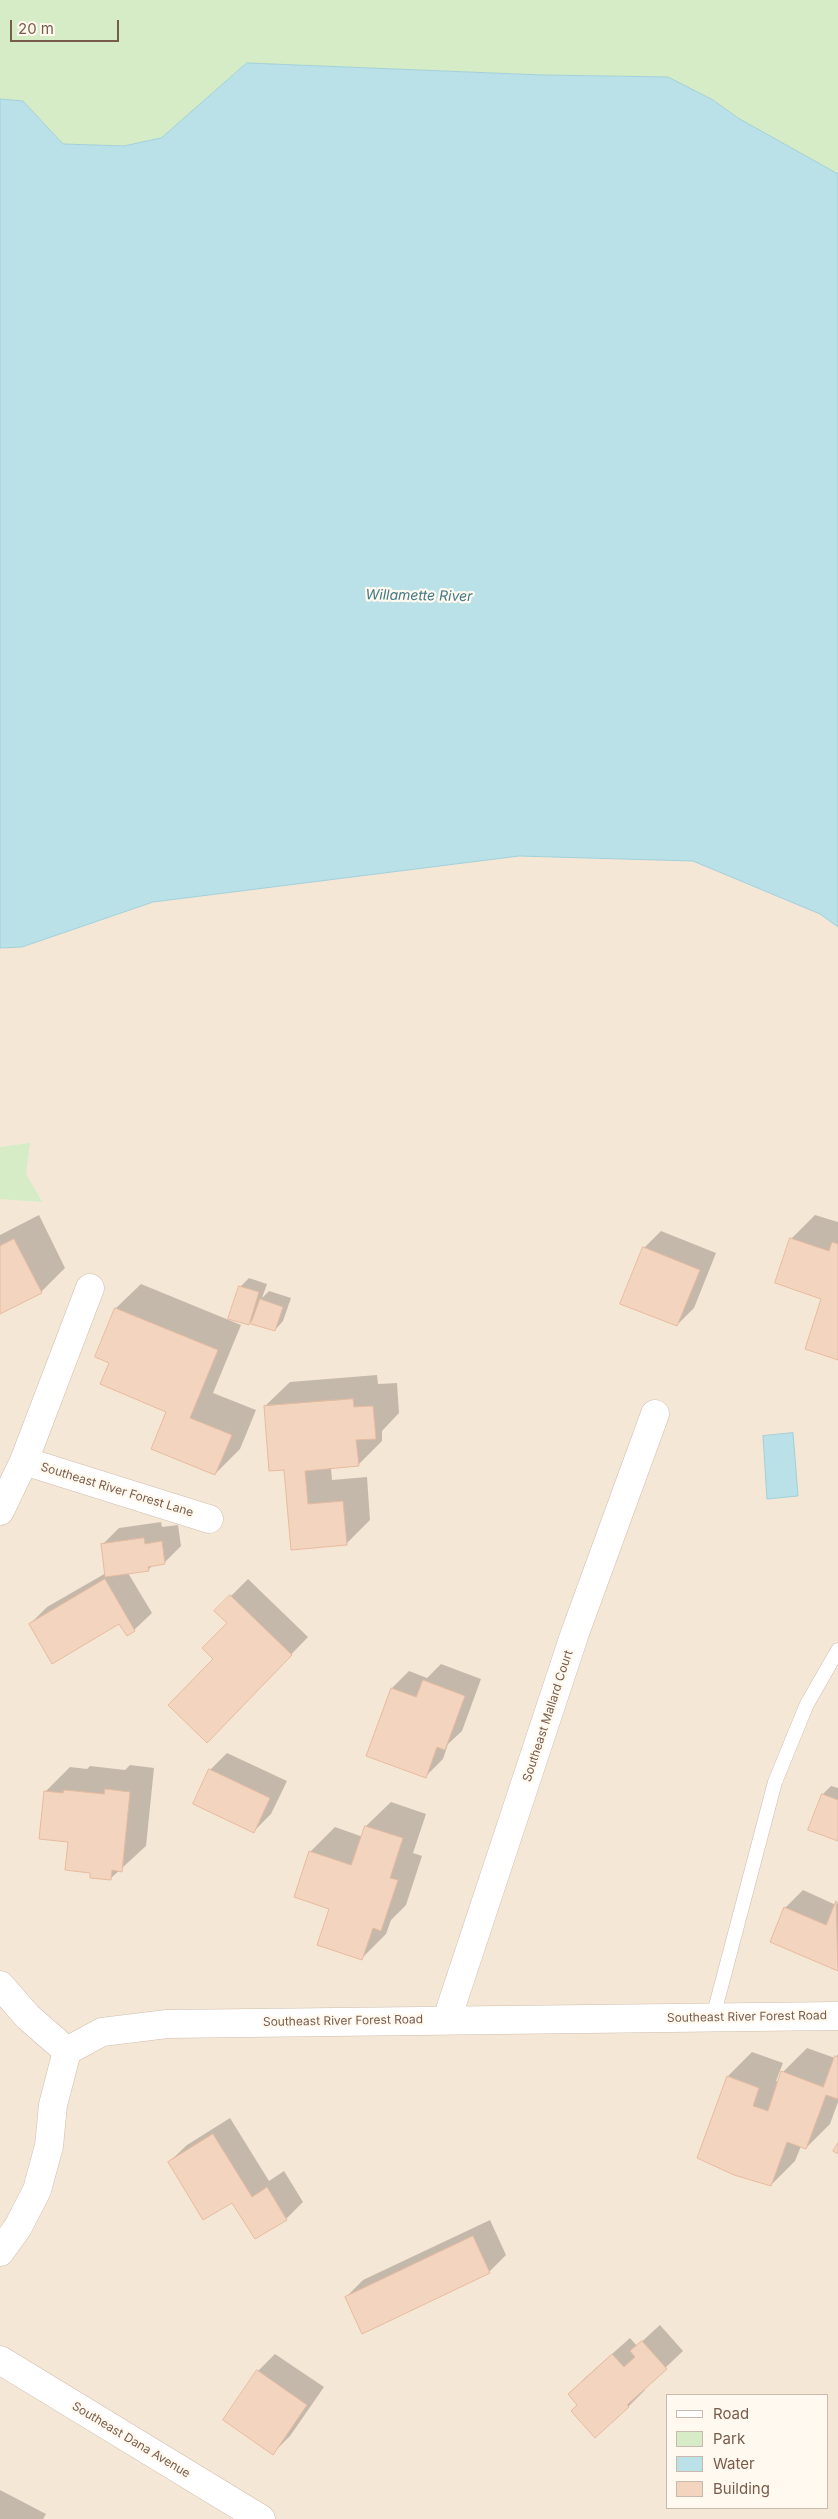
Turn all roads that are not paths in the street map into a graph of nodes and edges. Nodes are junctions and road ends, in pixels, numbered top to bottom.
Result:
1 (90, 1288) dead end
2 (656, 1414) dead end
3 (24, 1461) junction
4 (0, 1511) edge
5 (210, 1519) dead end
6 (838, 1650) edge
7 (0, 1985) edge
8 (838, 2016) edge
9 (713, 2017) junction
10 (447, 2019) junction
11 (68, 2051) junction
12 (0, 2252) edge
13 (0, 2360) edge
14 (261, 2519) edge

1 - 3 street, Southeast River Forest Lane
2 - 10 street, Southeast Mallard Court
3 - 4 street, Southeast River Forest Lane
3 - 5 street, Southeast River Forest Lane
6 - 9 lane
7 - 11 street
8 - 9 street, Southeast River Forest Road
9 - 10 street, Southeast River Forest Road
10 - 11 street, Southeast River Forest Road
11 - 12 street
13 - 14 street, Southeast Dana Avenue

